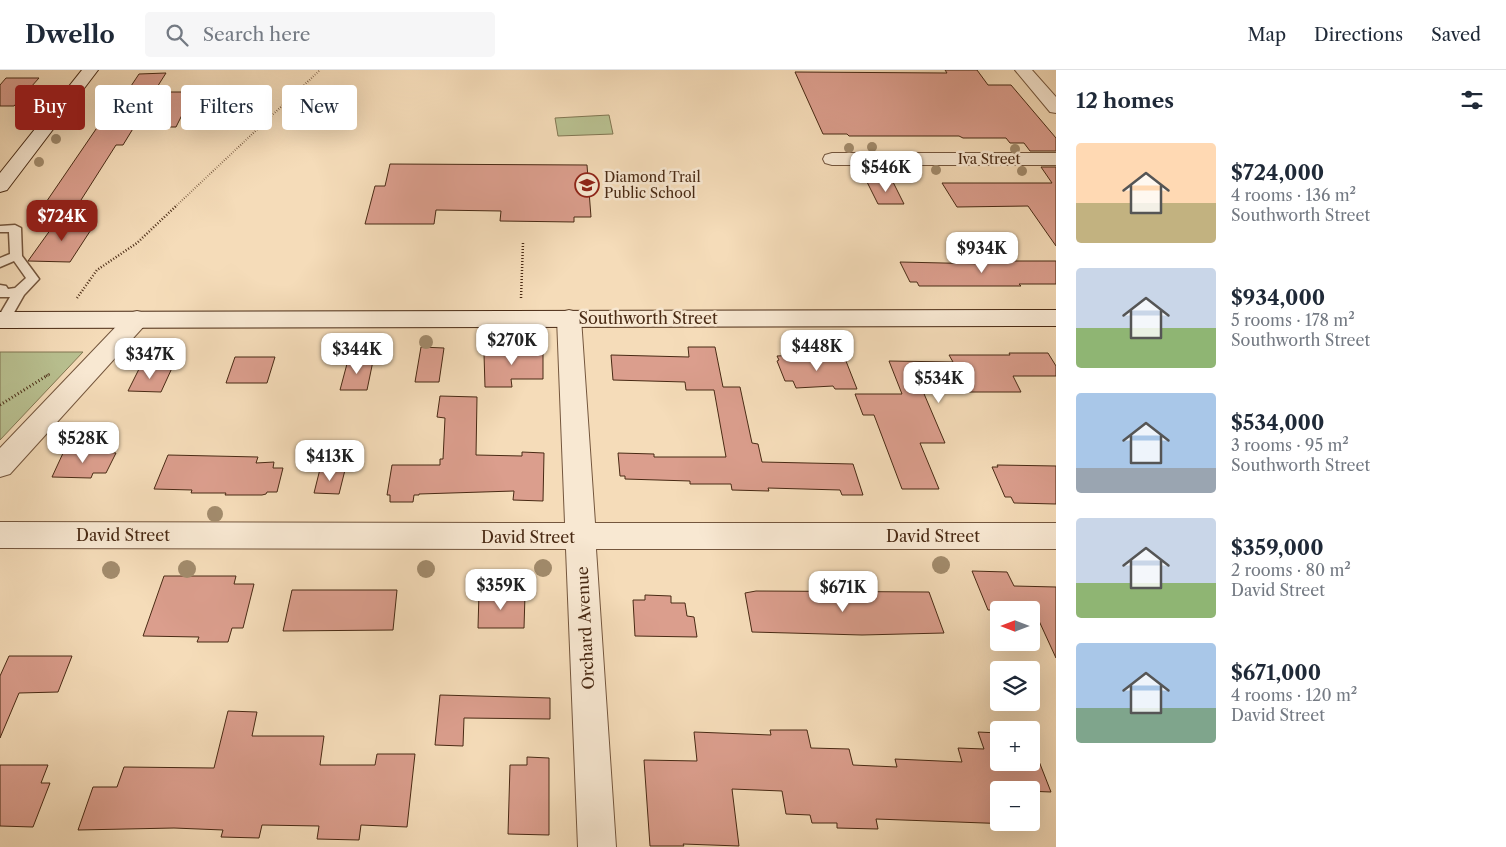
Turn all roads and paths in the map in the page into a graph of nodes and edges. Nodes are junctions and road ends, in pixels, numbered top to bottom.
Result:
1 (90, 70) edge
2 (320, 70) edge
3 (1023, 70) edge
4 (1056, 108) edge
5 (832, 159) dead end
6 (1056, 159) edge
7 (0, 186) edge
8 (0, 229) edge
9 (523, 243) dead end
10 (16, 256) junction
11 (0, 262) edge
12 (2, 289) dead end
13 (19, 292) junction
14 (521, 299) dead end
15 (569, 318) junction
16 (1056, 318) edge
17 (62, 319) junction
18 (137, 319) junction
19 (1, 320) edge
20 (0, 466) edge
21 (0, 535) edge
22 (1056, 536) edge
23 (580, 537) junction
24 (597, 847) edge

1 - 7 street
2 - 17 path
3 - 4 street
5 - 6 street, Iva Street
8 - 10 lane
9 - 14 path
10 - 11 lane
10 - 13 lane
12 - 13 lane
13 - 19 lane
15 - 16 street, Southworth Street
15 - 18 street, Southworth Street
15 - 23 street, Orchard Avenue
17 - 18 street, Southworth Street
17 - 19 street, Southworth Street
18 - 20 street
21 - 23 street, David Street
22 - 23 street, David Street
23 - 24 street, Orchard Avenue

